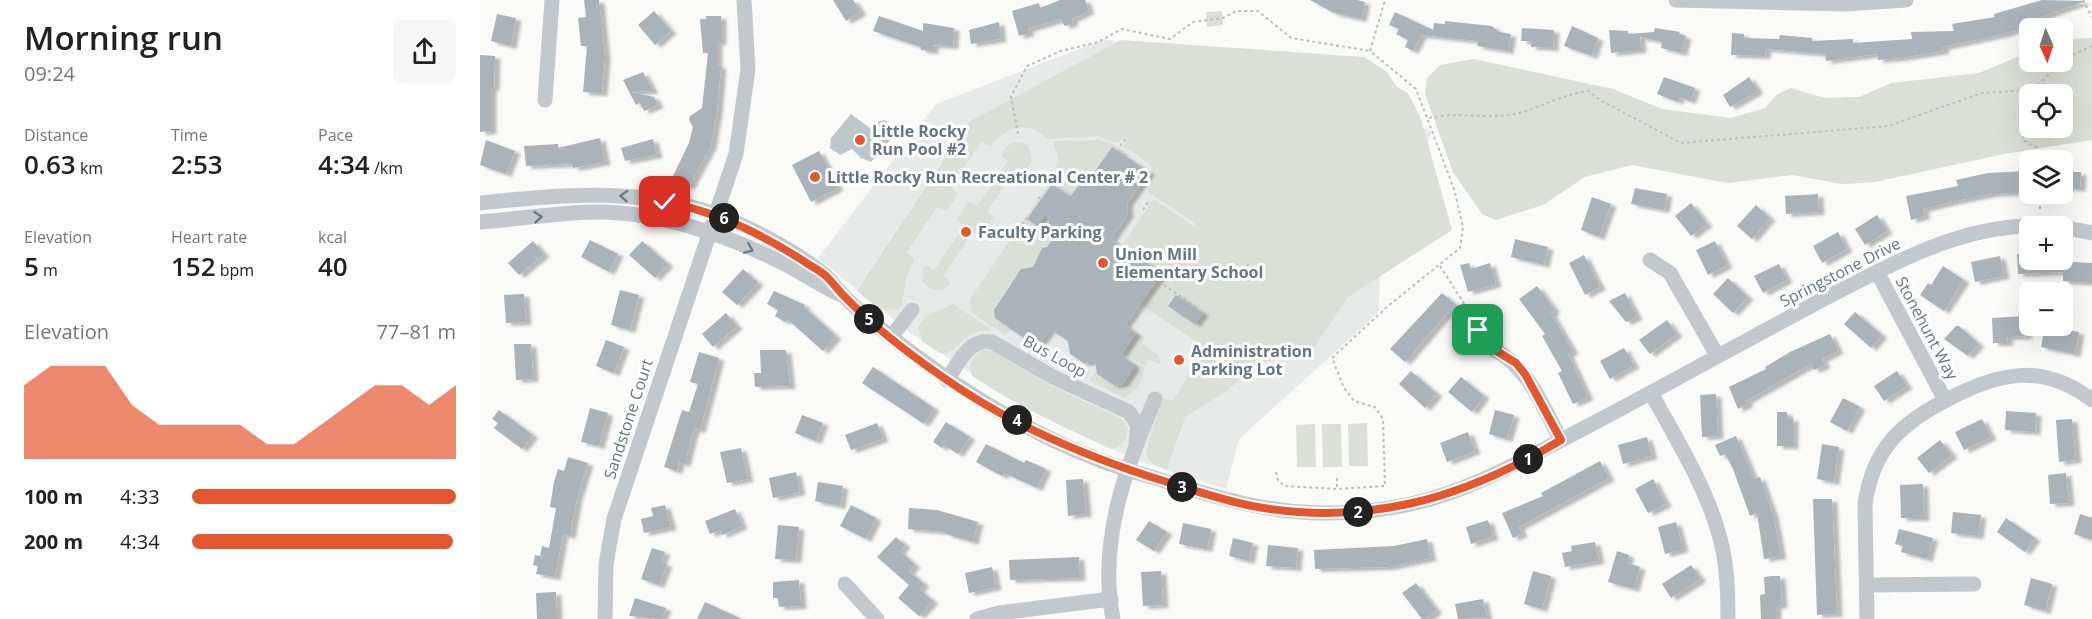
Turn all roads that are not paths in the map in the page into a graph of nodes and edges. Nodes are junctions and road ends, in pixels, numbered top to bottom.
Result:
1 (552, 0) edge
2 (744, 0) edge
3 (1676, 0) edge
4 (1906, 0) edge
5 (1875, 2) edge
6 (545, 100) dead end
7 (480, 203) edge
8 (716, 214) junction
9 (480, 222) edge
10 (2019, 226) edge
11 (2073, 229) edge
12 (2092, 232) edge
13 (709, 234) junction
14 (1650, 260) dead end
15 (1877, 272) junction
16 (844, 296) junction
17 (912, 310) dead end
18 (891, 337) junction
19 (1495, 350) road end
20 (1718, 356) junction
21 (947, 380) junction
22 (1651, 393) junction
23 (1155, 399) dead end
24 (1945, 400) junction
25 (2092, 400) edge
26 (1561, 440) junction
27 (1136, 442) junction
28 (1128, 470) junction
29 (845, 584) dead end
30 (1974, 584) dead end
31 (1867, 585) junction
32 (1111, 599) junction
33 (605, 619) edge
34 (877, 619) edge
35 (977, 619) edge
36 (1113, 619) edge
37 (1728, 619) edge
38 (1867, 619) edge

1 - 6 street
2 - 8 street, Sandstone Court
3 - 5 street
4 - 5 street
8 -> 7 street, Springstone Drive
8 - 13 street, Sandstone Court
8 - 16 street, Springstone Drive
9 -> 13 street, Springstone Drive
10 - 15 street, Springstone Drive
11 - 12 street
13 -> 16 street, Springstone Drive
13 - 33 street, Sandstone Court
14 - 20 street
15 - 20 street, Springstone Drive
15 - 24 street, Stonehunt Way
16 - 18 street, Springstone Drive
17 - 18 street
18 - 21 street, Springstone Drive
19 - 26 street
20 - 22 street, Springstone Drive
21 - 27 street, Bus Loop
21 - 28 street, Springstone Drive
22 - 26 street, Springstone Drive
22 - 37 street
23 - 27 street
24 - 25 street
24 - 31 street
26 - 28 street, Springstone Drive
27 - 28 street
28 - 32 street
29 - 34 street
30 - 31 street
31 - 38 street
32 - 35 street
32 - 36 street

